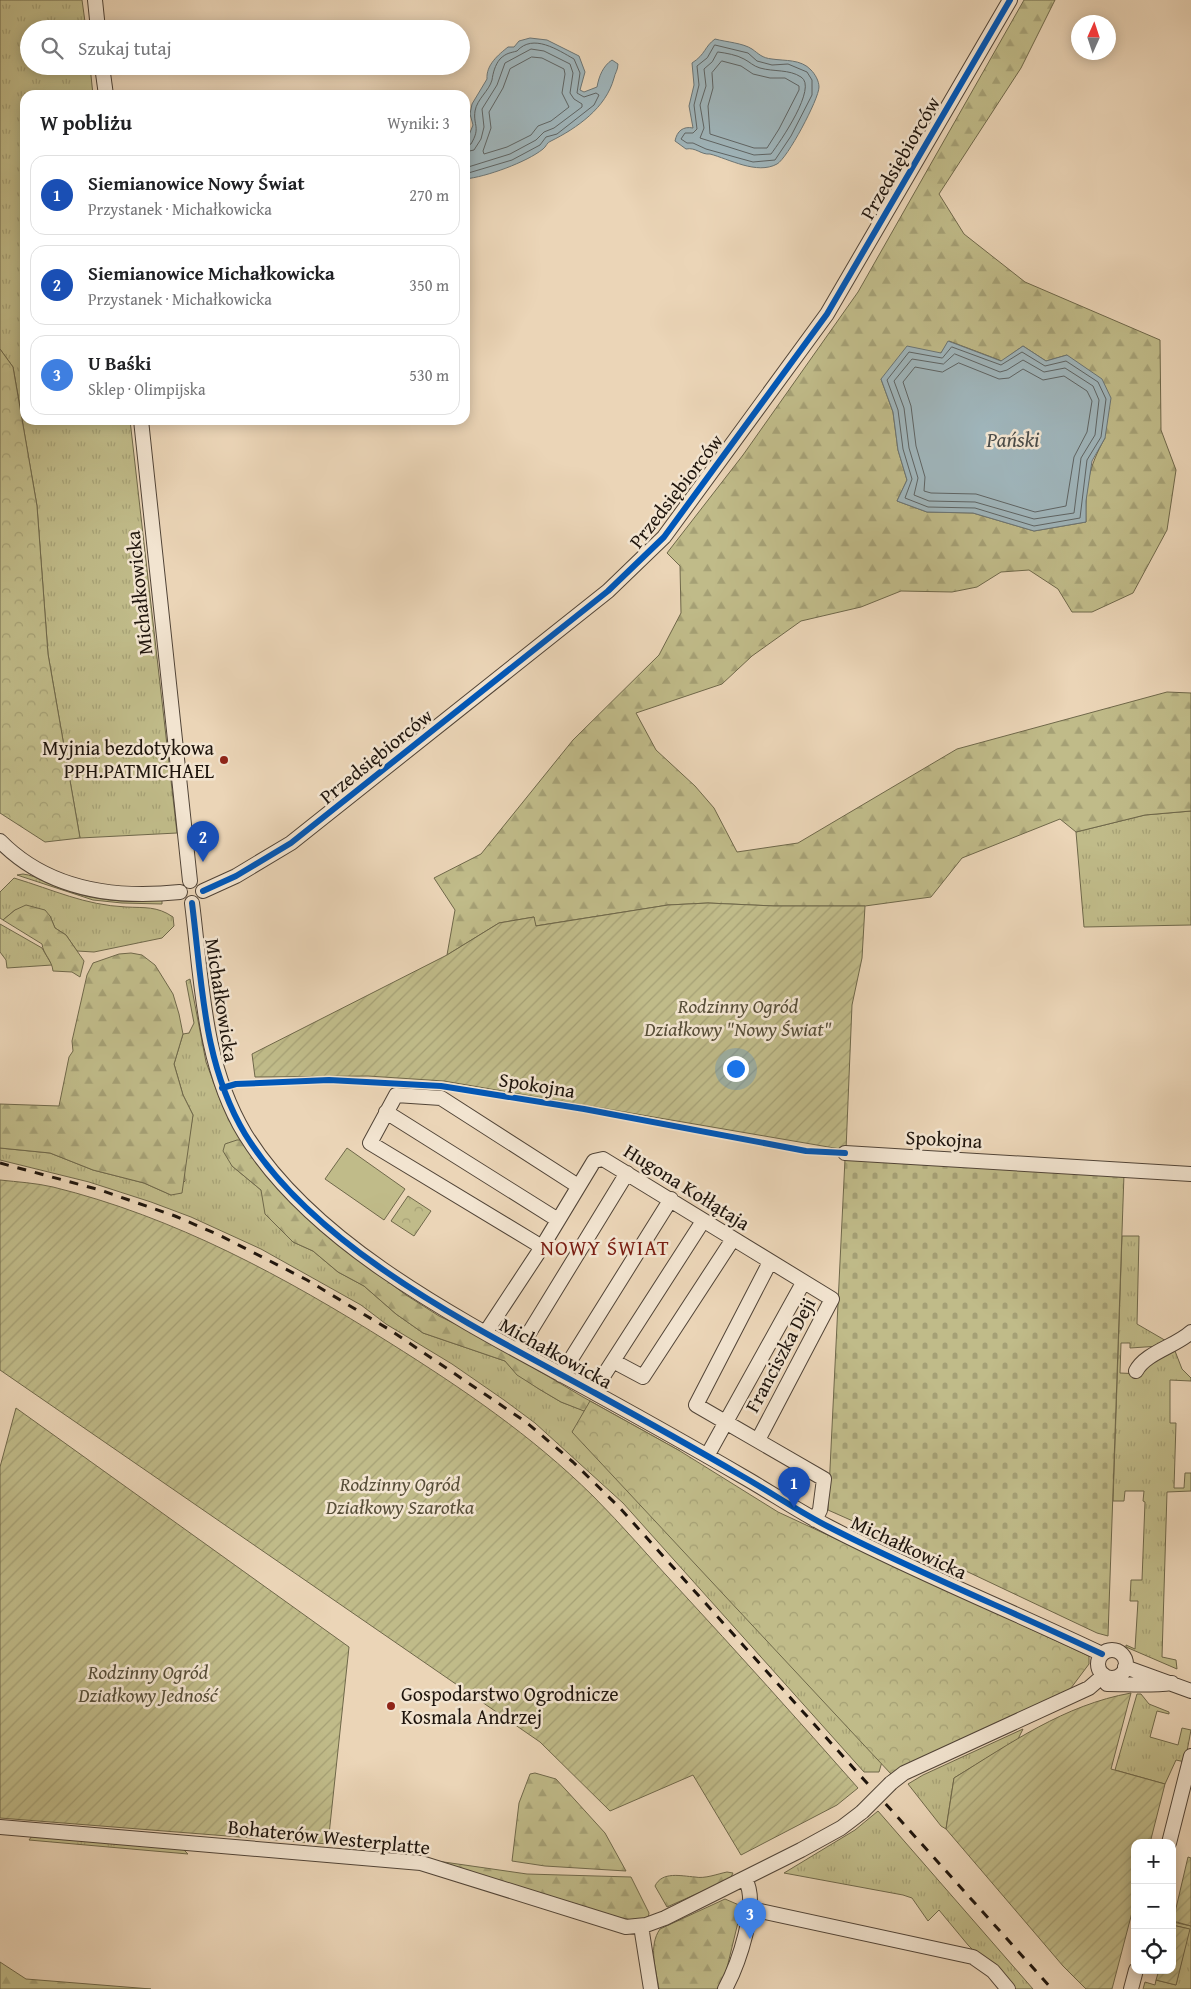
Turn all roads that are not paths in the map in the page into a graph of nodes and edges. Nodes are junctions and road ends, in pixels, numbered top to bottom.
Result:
1 (95, 0) edge
2 (1010, 0) edge
3 (97, 20) edge
4 (103, 75) edge
5 (105, 90) edge
6 (142, 425) edge
7 (0, 841) edge
8 (190, 881) junction
9 (202, 890) junction
10 (180, 892) junction
11 (192, 903) junction
12 (386, 1112) junction
13 (845, 1153) dead end
14 (627, 1173) junction
15 (1191, 1174) edge
16 (578, 1186) junction
17 (671, 1199) junction
18 (558, 1220) junction
19 (703, 1221) junction
20 (733, 1239) junction
21 (542, 1247) junction
22 (770, 1262) junction
23 (803, 1283) junction
24 (486, 1332) junction
25 (1191, 1332) edge
26 (518, 1351) junction
27 (613, 1361) junction
28 (1136, 1370) dead end
29 (561, 1375) junction
30 (593, 1392) junction
31 (726, 1422) junction
32 (758, 1440) junction
33 (707, 1456) junction
34 (815, 1520) junction
35 (1102, 1654) junction
36 (1125, 1667) junction
37 (1100, 1679) junction
38 (1172, 1683) junction
39 (1191, 1691) edge
40 (1191, 1756) edge
41 (0, 1827) edge
42 (1169, 1839) edge
43 (745, 1879) junction
44 (751, 1909) junction
45 (644, 1926) junction
46 (1135, 1974) edge
47 (651, 1989) edge
48 (725, 1989) edge
49 (1008, 1989) edge
50 (1131, 1989) edge

1 - 3 street
2 - 9 street, Przedsiębiorców
4 - 5 street
6 - 8 street, Michałkowicka
7 - 10 street
8 - 9 street
8 - 10 street
9 - 11 street
10 - 11 street
11 - 24 street, Michałkowicka
12 - 16 street
12 - 18 street
12 - 21 street
13 - 15 street, Spokojna
14 - 16 street, Hugona Kołłątaja
14 - 17 street, Hugona Kołłątaja
14 - 26 street
16 - 18 street, Hugona Kołłątaja
17 - 19 street, Hugona Kołłątaja
17 - 29 street
18 - 21 street, Hugona Kołłątaja
19 - 20 street, Hugona Kołłątaja
19 - 27 street
20 - 22 street, Hugona Kołłątaja
20 - 27 street
21 - 24 street, Hugona Kołłątaja
22 - 23 street, Hugona Kołłątaja
22 - 31 street, Franciszka Deji
23 - 31 street, Franciszka Deji
23 - 32 street, Franciszka Deji
24 - 26 street, Michałkowicka
25 - 28 street
26 - 29 street, Michałkowicka
27 - 30 street
29 - 30 street, Michałkowicka
30 - 33 street, Michałkowicka
31 - 32 street
31 - 33 street, Franciszka Deji
32 - 34 street
33 - 34 street, Michałkowicka
34 - 35 street, Michałkowicka
35 - 36 street
35 - 37 street
36 - 37 street
36 - 38 street
37 - 38 street
37 - 43 street, bridge
38 - 39 street
40 - 42 street
41 - 45 street, Bohaterów Westerplatte
43 - 44 street
43 - 45 street
44 - 48 street
44 - 49 street
45 - 47 street
46 - 50 street

